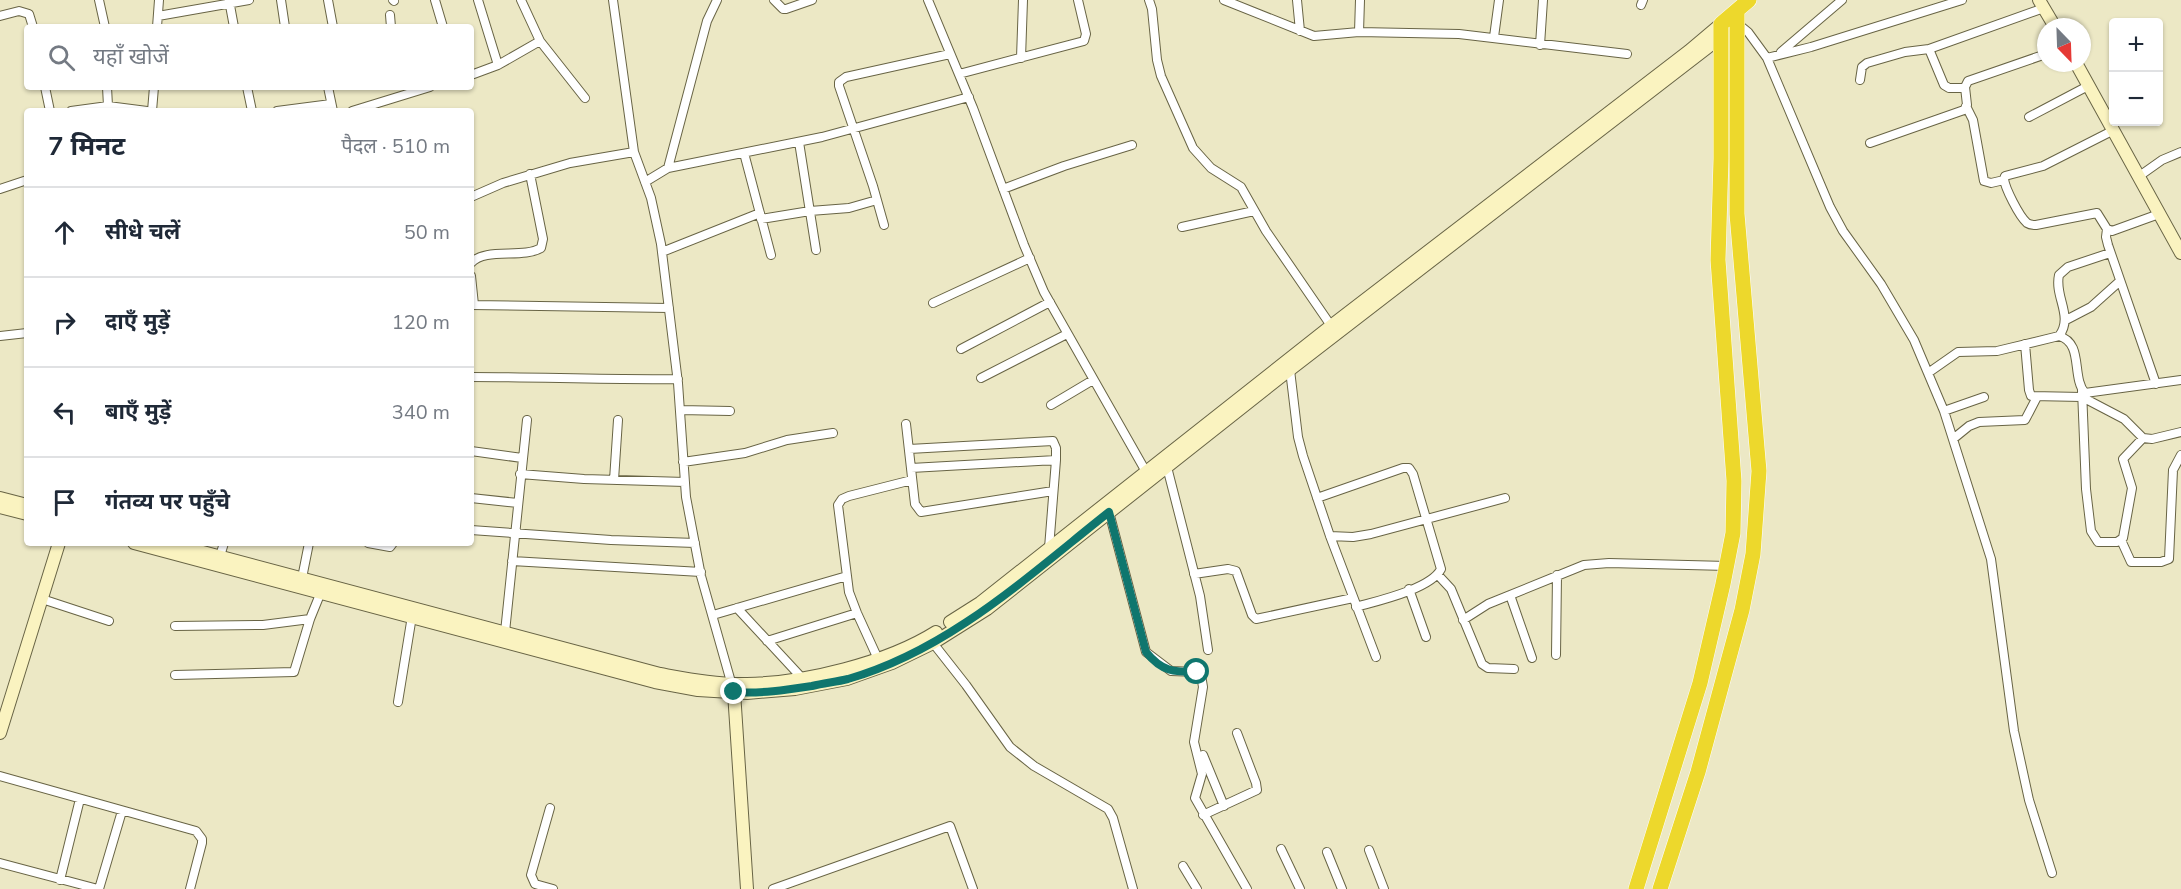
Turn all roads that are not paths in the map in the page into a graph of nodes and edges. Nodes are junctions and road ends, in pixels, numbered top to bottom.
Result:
1 (99, 0) edge
2 (159, 0) edge
3 (249, 0) edge
4 (280, 0) edge
5 (328, 0) edge
6 (435, 0) edge
7 (478, 0) edge
8 (521, 0) edge
9 (613, 0) edge
10 (717, 0) edge
11 (774, 0) edge
12 (812, 0) edge
13 (928, 0) edge
14 (1023, 0) edge
15 (1078, 0) edge
16 (1149, 0) edge
17 (1224, 0) edge
18 (1297, 0) edge
19 (1359, 0) edge
20 (1499, 0) edge
21 (1543, 0) edge
22 (1762, 0) edge
23 (1842, 0) edge
24 (1962, 0) edge
25 (229, 2) edge
26 (2042, 4) edge
27 (1741, 8) edge
28 (390, 15) dead end
29 (0, 16) edge
30 (158, 16) junction
31 (2050, 18) edge
32 (32, 24) edge
33 (104, 24) edge
34 (157, 24) edge
35 (233, 24) edge
36 (284, 24) edge
37 (332, 24) edge
38 (391, 24) edge
39 (442, 24) edge
40 (1300, 31) junction
41 (1721, 31) junction
42 (1359, 32) junction
43 (1494, 37) junction
44 (540, 41) junction
45 (1540, 45) junction
46 (1929, 48) junction
47 (950, 54) junction
48 (1627, 54) dead end
49 (1778, 55) junction
50 (2037, 57) edge
51 (1021, 58) junction
52 (1767, 58) junction
53 (498, 65) junction
54 (2081, 72) edge
55 (474, 74) edge
56 (959, 75) junction
57 (1860, 80) dead end
58 (2088, 86) junction
59 (1964, 88) junction
60 (46, 90) edge
61 (107, 90) edge
62 (154, 90) edge
63 (248, 90) edge
64 (329, 90) edge
65 (420, 90) edge
66 (585, 98) dead end
67 (969, 98) junction
68 (108, 106) junction
69 (1966, 106) junction
70 (49, 108) edge
71 (93, 108) edge
72 (124, 108) edge
73 (152, 108) edge
74 (251, 108) edge
75 (332, 108) edge
76 (362, 108) edge
77 (2029, 117) dead end
78 (855, 129) junction
79 (2112, 131) junction
80 (799, 142) junction
81 (1870, 143) dead end
82 (1132, 145) dead end
83 (634, 152) junction
84 (2181, 152) edge
85 (744, 153) junction
86 (668, 168) junction
87 (530, 174) junction
88 (2138, 177) junction
89 (2004, 180) junction
90 (24, 181) edge
91 (645, 182) junction
92 (0, 189) edge
93 (1003, 189) junction
94 (474, 196) edge
95 (877, 200) junction
96 (810, 211) junction
97 (1254, 211) junction
98 (2159, 214) junction
99 (760, 216) junction
100 (884, 225) dead end
101 (1182, 228) dead end
102 (2108, 229) junction
103 (816, 250) dead end
104 (662, 252) junction
105 (2110, 253) junction
106 (2181, 253) edge
107 (771, 255) dead end
108 (1030, 258) junction
109 (474, 261) edge
110 (2120, 281) junction
111 (1050, 302) junction
112 (933, 303) dead end
113 (474, 305) edge
114 (669, 308) junction
115 (2066, 320) junction
116 (1334, 330) junction
117 (24, 333) edge
118 (1067, 334) junction
119 (0, 336) edge
120 (2059, 336) junction
121 (2025, 344) junction
122 (961, 349) dead end
123 (1290, 370) junction
124 (1928, 372) junction
125 (474, 377) edge
126 (981, 378) dead end
127 (678, 379) junction
128 (1093, 380) junction
129 (2181, 380) edge
130 (2156, 384) junction
131 (2082, 394) junction
132 (1984, 397) dead end
133 (2037, 397) junction
134 (1051, 405) dead end
135 (680, 410) junction
136 (730, 411) dead end
137 (1944, 411) junction
138 (527, 420) dead end
139 (618, 420) dead end
140 (906, 424) dead end
141 (2181, 432) edge
142 (833, 433) dead end
143 (2143, 438) junction
144 (1953, 439) junction
145 (909, 449) junction
146 (474, 451) edge
147 (2181, 455) edge
148 (522, 458) junction
149 (1056, 460) junction
150 (683, 462) junction
151 (1167, 467) junction
152 (911, 468) junction
153 (520, 474) junction
154 (1148, 476) junction
155 (614, 480) junction
156 (912, 480) junction
157 (685, 482) junction
158 (1053, 491) junction
159 (0, 498) edge
160 (474, 498) edge
161 (1317, 498) junction
162 (1505, 498) dead end
163 (518, 503) junction
164 (24, 504) edge
165 (0, 507) edge
166 (1109, 512) junction
167 (24, 513) edge
168 (1427, 520) junction
169 (474, 530) edge
170 (515, 534) junction
171 (1330, 536) junction
172 (2121, 540) junction
173 (695, 543) junction
174 (58, 546) edge
175 (145, 546) edge
176 (181, 546) edge
177 (223, 546) edge
178 (308, 546) edge
179 (1048, 548) junction
180 (220, 556) junction
181 (513, 561) junction
182 (1727, 566) junction
183 (701, 572) junction
184 (1194, 574) junction
185 (1438, 575) junction
186 (1557, 575) junction
187 (847, 576) junction
188 (302, 578) junction
189 (1409, 590) junction
190 (321, 592) junction
191 (1510, 595) junction
192 (42, 599) junction
193 (1355, 603) junction
194 (737, 608) junction
195 (857, 613) junction
196 (713, 615) junction
197 (412, 616) junction
198 (310, 619) junction
199 (1463, 620) junction
200 (110, 621) dead end
201 (175, 626) dead end
202 (505, 632) junction
203 (1426, 637) dead end
204 (767, 641) junction
205 (933, 643) junction
206 (1208, 650) dead end
207 (1556, 655) dead end
208 (1376, 657) dead end
209 (878, 658) junction
210 (1532, 658) dead end
211 (1515, 669) dead end
212 (175, 675) dead end
213 (801, 678) junction
214 (733, 688) junction
215 (398, 702) dead end
216 (0, 733) edge
217 (1237, 733) dead end
218 (1194, 735) junction
219 (0, 776) edge
220 (80, 799) junction
221 (1224, 806) junction
222 (550, 808) dead end
223 (122, 811) junction
224 (1203, 814) junction
225 (1281, 849) dead end
226 (1369, 850) dead end
227 (1327, 852) dead end
228 (0, 863) edge
229 (1184, 866) dead end
230 (2052, 873) dead end
231 (60, 880) junction
232 (99, 889) edge
233 (190, 889) edge
234 (553, 889) edge
235 (747, 889) edge
236 (773, 889) edge
237 (973, 889) edge
238 (1133, 889) edge
239 (1197, 889) edge
240 (1247, 889) edge
241 (1300, 889) edge
242 (1342, 889) edge
243 (1384, 889) edge
244 (1636, 889) edge
245 (1660, 889) edge

1 - 33 street
2 - 30 street
3 - 25 street
4 - 36 street
5 - 37 street
6 - 39 street
7 - 53 street
8 - 44 street
9 - 83 street
10 - 86 street
11 - 12 street
13 - 47 street
14 - 51 street
15 - 51 street
16 - 97 street
17 - 40 street
18 - 40 street
19 - 42 street
20 - 43 street
21 - 45 street
22 - 27 highway
23 - 49 street
24 - 49 street
25 - 30 street
25 - 35 street
26 - 31 main road
26 - 46 street
27 - 41 highway
27 - 52 street
27 - 245 highway
28 - 38 street
29 - 32 street
30 - 34 street
40 - 42 street
41 - 116 main road
41 - 182 highway
42 - 43 street
43 - 45 street
44 - 53 street
44 - 66 street
45 - 48 street
46 - 57 street
46 - 59 street
47 - 56 street
47 - 78 street
49 - 52 street
50 - 59 street
51 - 56 street
52 - 124 street
53 - 55 street
54 - 58 main road
56 - 67 street
58 - 77 street
58 - 79 main road
59 - 69 street
60 - 70 street
61 - 68 street
62 - 73 street
63 - 74 street
64 - 75 street
65 - 76 street
67 - 78 street
67 - 93 street
68 - 71 street
68 - 72 street
69 - 81 street
69 - 89 street
78 - 80 street
78 - 95 street
79 - 88 main road
79 - 89 street
80 - 85 street
80 - 96 street
82 - 93 street
83 - 87 street
83 - 91 street
84 - 88 street
85 - 86 street
85 - 99 street
86 - 91 street
87 - 94 street
87 - 109 street
88 - 98 main road
89 - 102 street
90 - 92 street
91 - 104 street
93 - 108 street
95 - 96 street
95 - 100 street
96 - 99 street
96 - 103 street
97 - 101 street
97 - 116 street
98 - 102 street
98 - 106 main road
99 - 104 street
99 - 107 street
102 - 105 street
104 - 114 street
105 - 110 street
105 - 115 street
108 - 111 street
108 - 112 street
110 - 115 street
110 - 130 street
111 - 118 street
111 - 122 street
113 - 114 street
114 - 127 street
115 - 120 street
116 - 123 main road
116 - 154 main road
117 - 119 street
118 - 126 street
118 - 128 street
120 - 121 street
120 - 131 street
121 - 124 street
121 - 133 street
123 - 151 main road
123 - 161 street
124 - 137 street
125 - 127 street
127 - 135 street
128 - 134 street
128 - 154 street
129 - 130 street
130 - 131 street
131 - 133 street
131 - 143 street
131 - 172 street
132 - 137 street
133 - 144 street
135 - 136 street
135 - 150 street
137 - 144 street
138 - 148 street
139 - 155 street
140 - 145 street
141 - 143 street
142 - 150 street
143 - 172 street
144 - 230 street
145 - 149 street
145 - 152 street
146 - 148 street
147 - 172 street
148 - 153 street
149 - 152 street
149 - 158 street
150 - 157 street
151 - 154 main road
151 - 184 street
152 - 156 street
153 - 155 street
153 - 163 street
154 - 166 main road
154 - 179 main road
155 - 157 street
156 - 158 street
156 - 187 street
157 - 173 street
158 - 179 street
159 - 164 main road
160 - 163 street
161 - 168 street
161 - 171 street
162 - 168 street
163 - 170 street
165 - 167 main road
166 - 205 main road
166 - 218 street
168 - 171 street
168 - 185 street
169 - 170 street
170 - 173 street
170 - 181 street
171 - 193 street
173 - 183 street
174 - 192 main road
175 - 190 main road
176 - 180 main road
177 - 180 street
178 - 188 street
179 - 209 main road
180 - 188 main road
181 - 183 street
181 - 202 street
182 - 186 street
182 - 244 highway
183 - 196 street
184 - 193 street
184 - 206 street
185 - 189 street
185 - 199 street
186 - 191 street
186 - 207 street
187 - 194 street
187 - 195 street
188 - 202 main road
189 - 193 street
189 - 203 street
190 - 197 main road
190 - 198 street
191 - 199 street
191 - 210 street
192 - 200 street
192 - 216 main road
193 - 208 street
194 - 196 street
194 - 204 street
195 - 204 street
195 - 209 street
196 - 214 street
197 - 214 main road
197 - 215 street
198 - 201 street
198 - 212 street
199 - 211 street
202 - 214 main road
204 - 213 street
205 - 214 main road
205 - 238 street
209 - 213 main road
213 - 214 main road
214 - 235 main road
217 - 221 street
218 - 221 street
218 - 224 street
219 - 220 street
220 - 223 street
220 - 231 street
221 - 224 street
222 - 234 street
223 - 232 street
223 - 233 street
224 - 240 street
225 - 241 street
226 - 243 street
227 - 242 street
228 - 231 street
229 - 239 street
231 - 232 street
236 - 237 street

